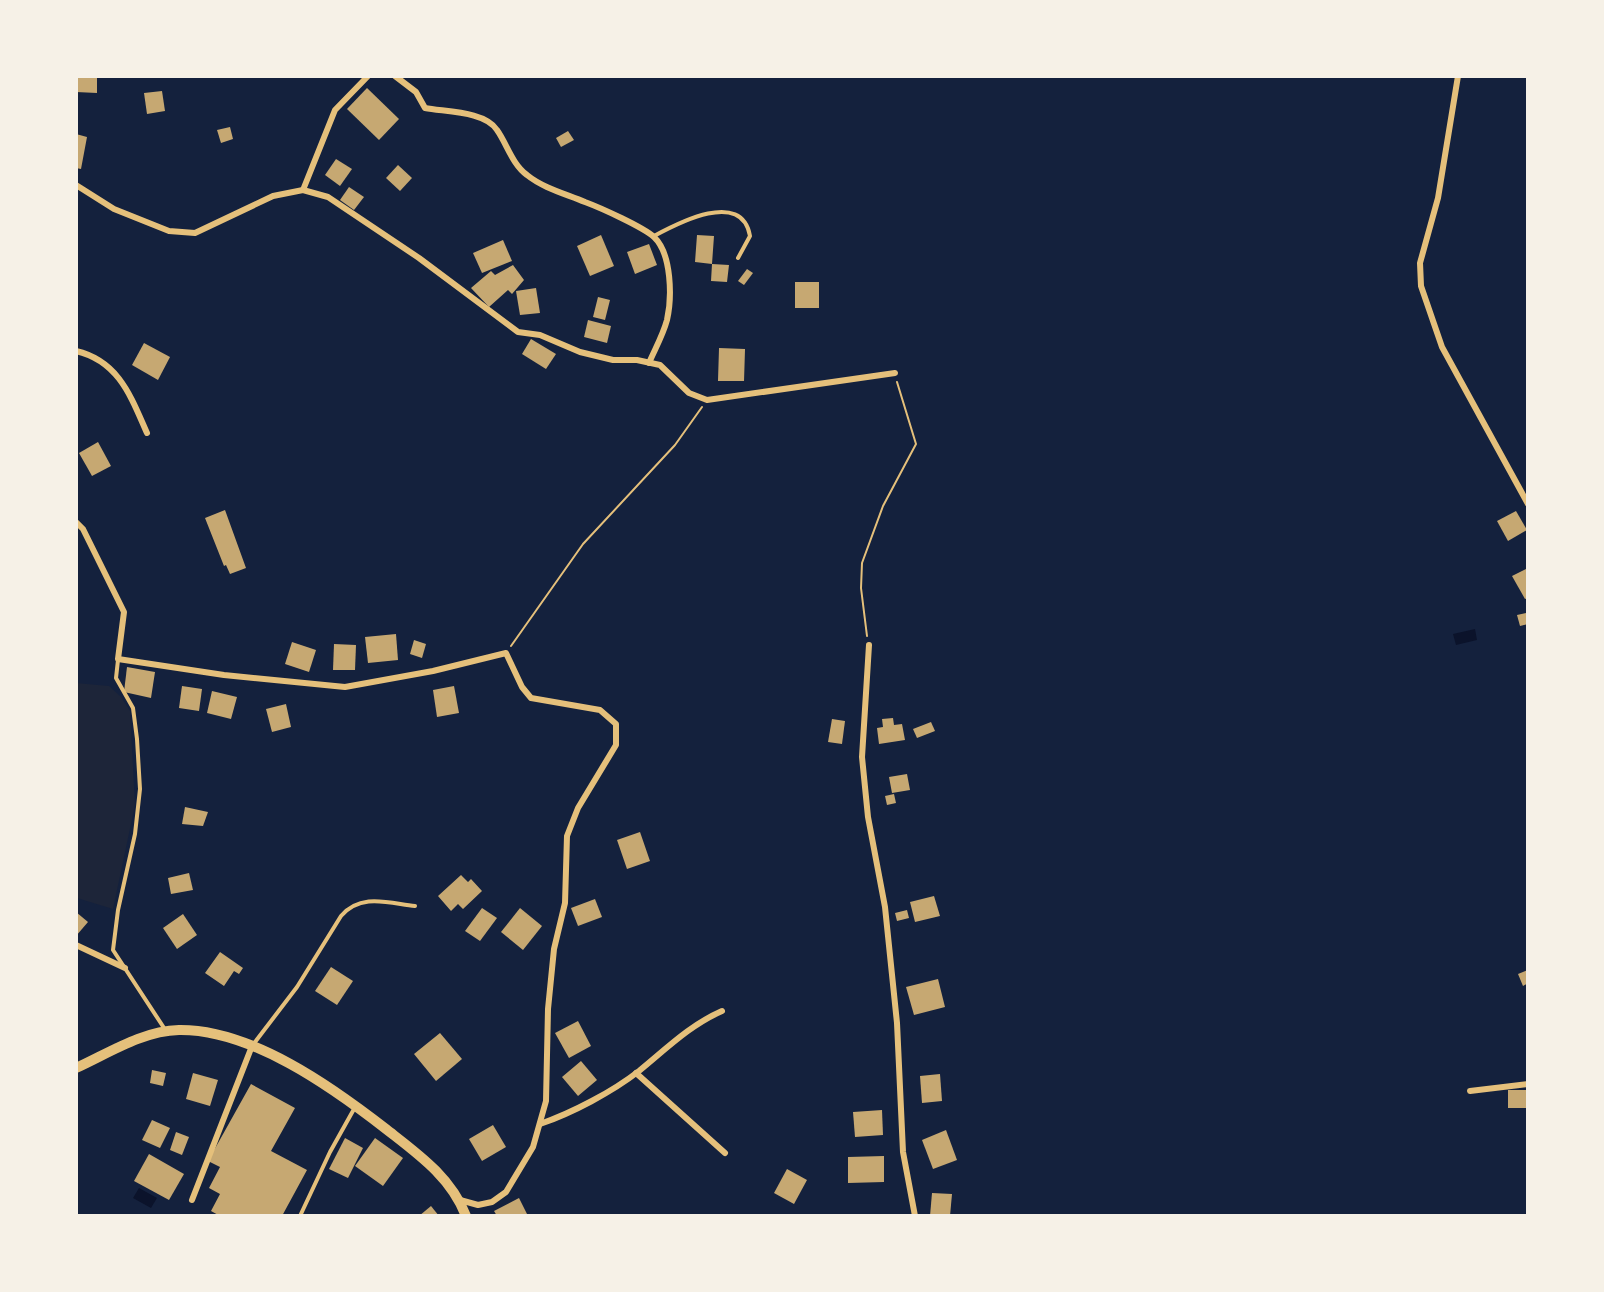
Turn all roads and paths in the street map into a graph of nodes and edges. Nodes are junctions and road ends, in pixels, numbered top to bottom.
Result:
1 (369, 76) edge
2 (395, 76) edge
3 (1458, 76) edge
4 (76, 185) edge
5 (303, 190) junction
6 (654, 237) junction
7 (738, 258) dead end
8 (76, 351) edge
9 (649, 363) junction
10 (895, 373) joint
11 (707, 400) junction
12 (147, 433) dead end
13 (1527, 504) edge
14 (76, 522) edge
15 (868, 645) joint
16 (506, 653) junction
17 (118, 659) junction
18 (415, 906) dead end
19 (76, 945) edge
20 (125, 968) junction
21 (722, 1011) dead end
22 (166, 1031) junction
23 (252, 1046) junction
24 (76, 1068) edge
25 (636, 1073) junction
26 (1527, 1084) edge
27 (1470, 1091) dead end
28 (356, 1106) junction
29 (540, 1124) junction
30 (726, 1153) dead end
31 (192, 1200) dead end
32 (459, 1200) junction
33 (300, 1215) edge
34 (466, 1215) edge
35 (915, 1215) edge

1 - 5 street
2 - 6 street
3 - 13 street
4 - 5 street
5 - 9 street
6 - 7 lane
6 - 9 street
8 - 12 street
9 - 11 street
10 - 11 street
10 - 15 path
11 - 16 path
14 - 17 street
15 - 35 street
16 - 17 street
16 - 29 street
17 - 20 lane
18 - 23 lane
19 - 20 street
20 - 22 lane
21 - 25 street
22 - 23 main road
22 - 24 main road
23 - 28 main road
23 - 31 street
25 - 29 street
25 - 30 street
26 - 27 street
28 - 32 main road
28 - 33 lane
29 - 32 street
32 - 34 main road

